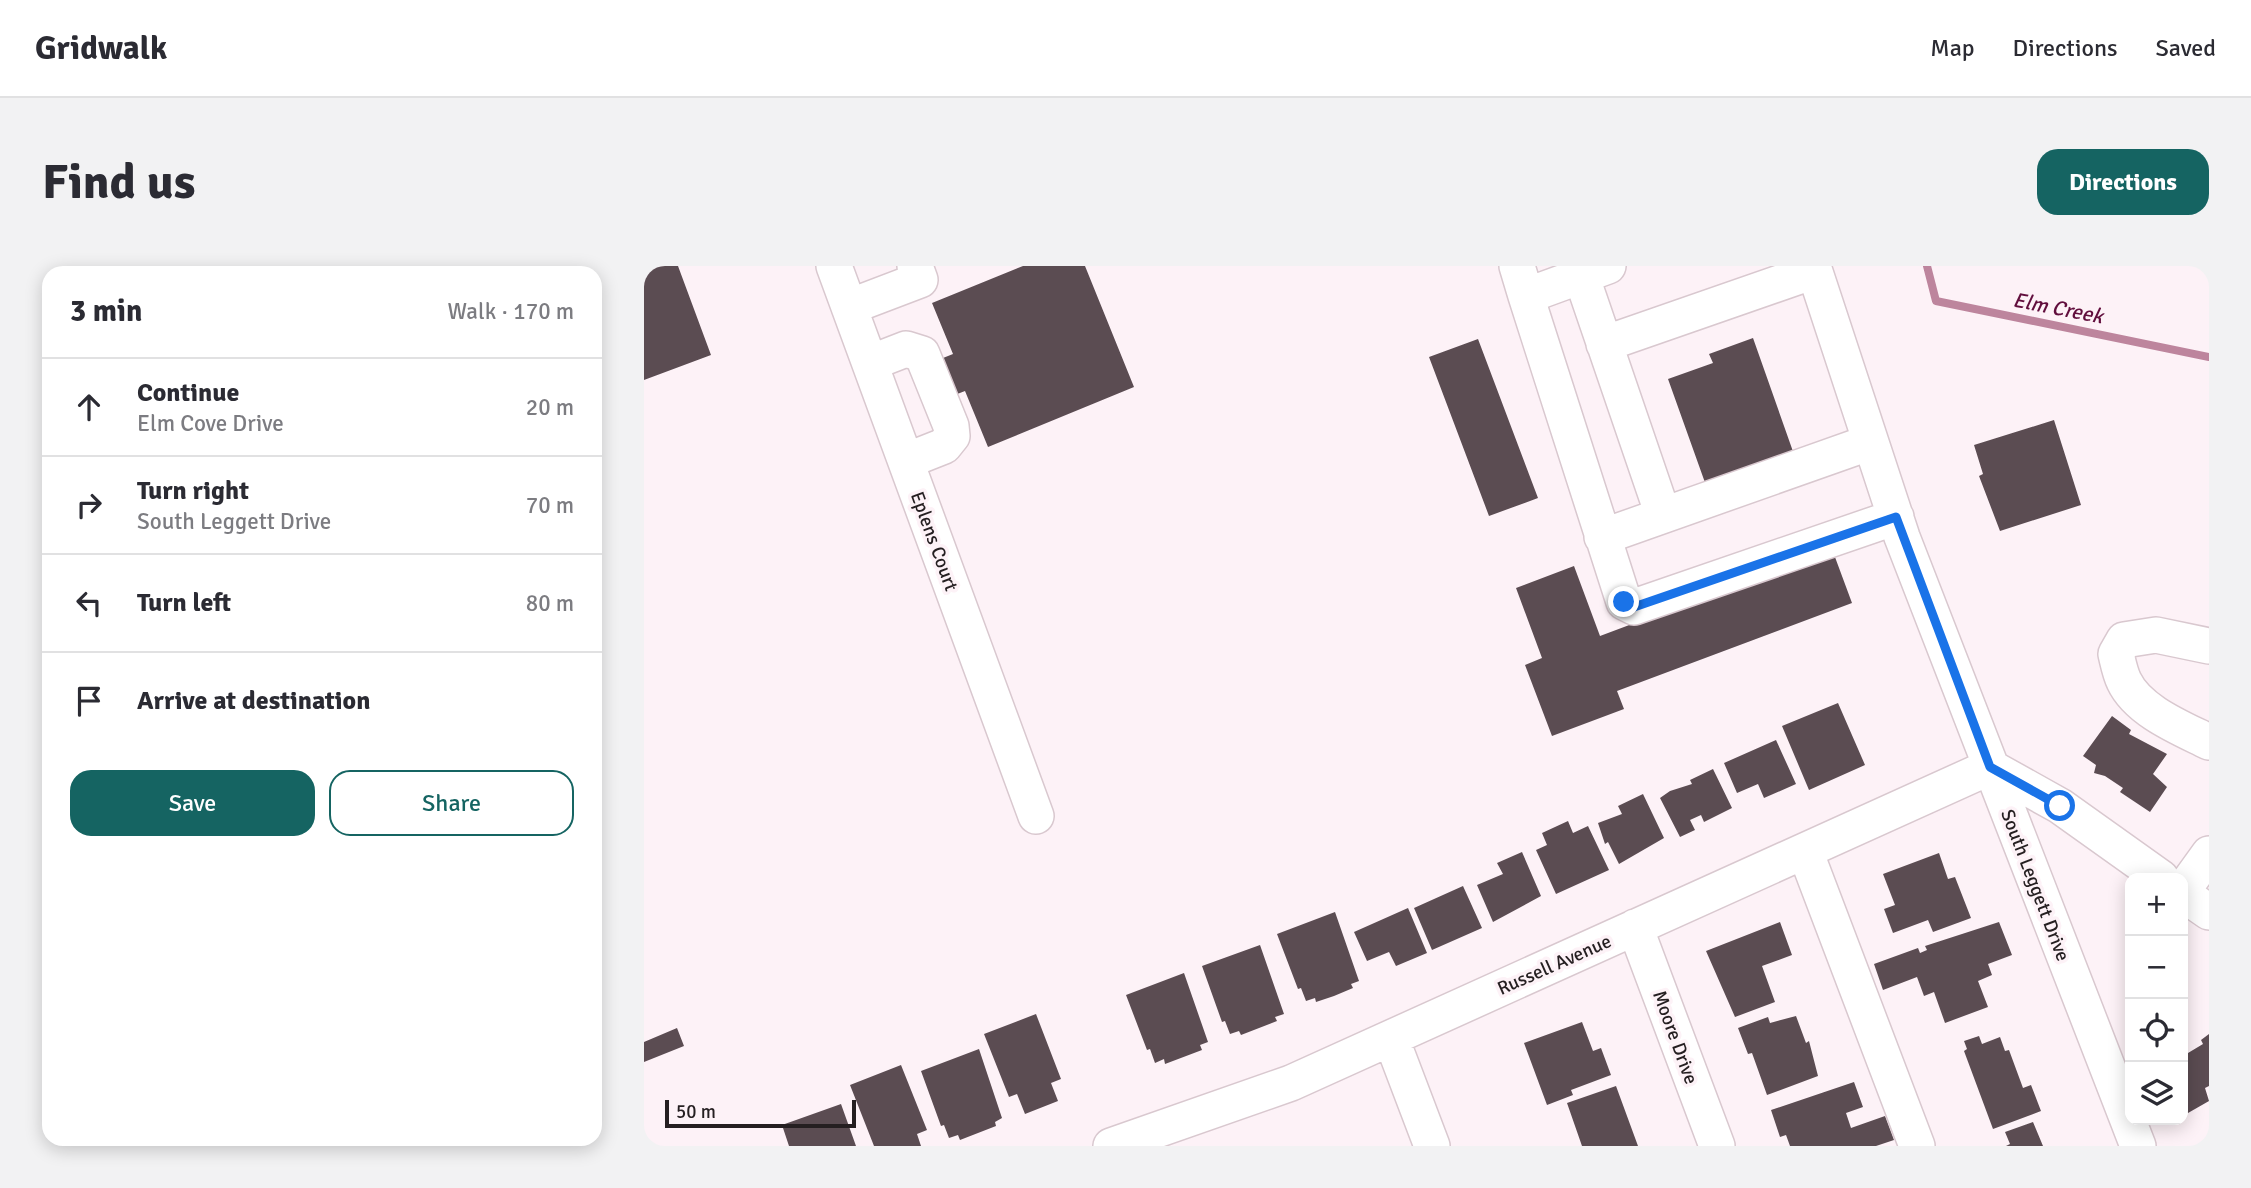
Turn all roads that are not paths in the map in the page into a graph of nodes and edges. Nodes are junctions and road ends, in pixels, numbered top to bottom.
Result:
1 (834, 266) edge
2 (915, 266) edge
3 (1814, 268) edge
4 (1594, 271) edge
5 (1521, 281) edge
6 (849, 307) junction
7 (1604, 345) junction
8 (870, 363) junction
9 (1868, 443) junction
10 (906, 461) junction
11 (1663, 515) junction
12 (1896, 517) junction
13 (1602, 537) junction
14 (2209, 646) edge
15 (2209, 742) edge
16 (1990, 767) junction
17 (1036, 816) dead end
18 (1805, 851) junction
19 (2209, 854) edge
20 (2154, 873) edge
21 (2188, 885) edge
22 (2188, 896) edge
23 (2209, 912) edge
24 (1635, 928) junction
25 (1391, 1038) junction
26 (1149, 1139) edge
27 (1111, 1146) edge
28 (1432, 1146) edge
29 (1717, 1146) edge
30 (1917, 1146) edge
31 (2138, 1146) edge

1 - 6 street, Eplens Court
2 - 6 street
3 - 7 street
3 - 9 street, South Leggett Drive
4 - 5 street
4 - 7 street
5 - 13 street
6 - 8 street, Eplens Court
7 - 11 street
8 - 10 street, Eplens Court
8 - 10 street
9 - 11 street
9 - 12 street, South Leggett Drive
10 - 17 street, Eplens Court
11 - 13 street
12 - 13 street
12 - 16 street, South Leggett Drive
14 - 15 street
16 - 18 street, Russell Avenue
16 - 20 street
16 - 31 street, South Leggett Drive
18 - 24 street, Russell Avenue
18 - 30 street
19 - 21 street
22 - 23 street
24 - 25 street, Russell Avenue
24 - 29 street, Moore Drive
25 - 26 street, Russell Avenue
25 - 28 street
26 - 27 street, Russell Avenue

